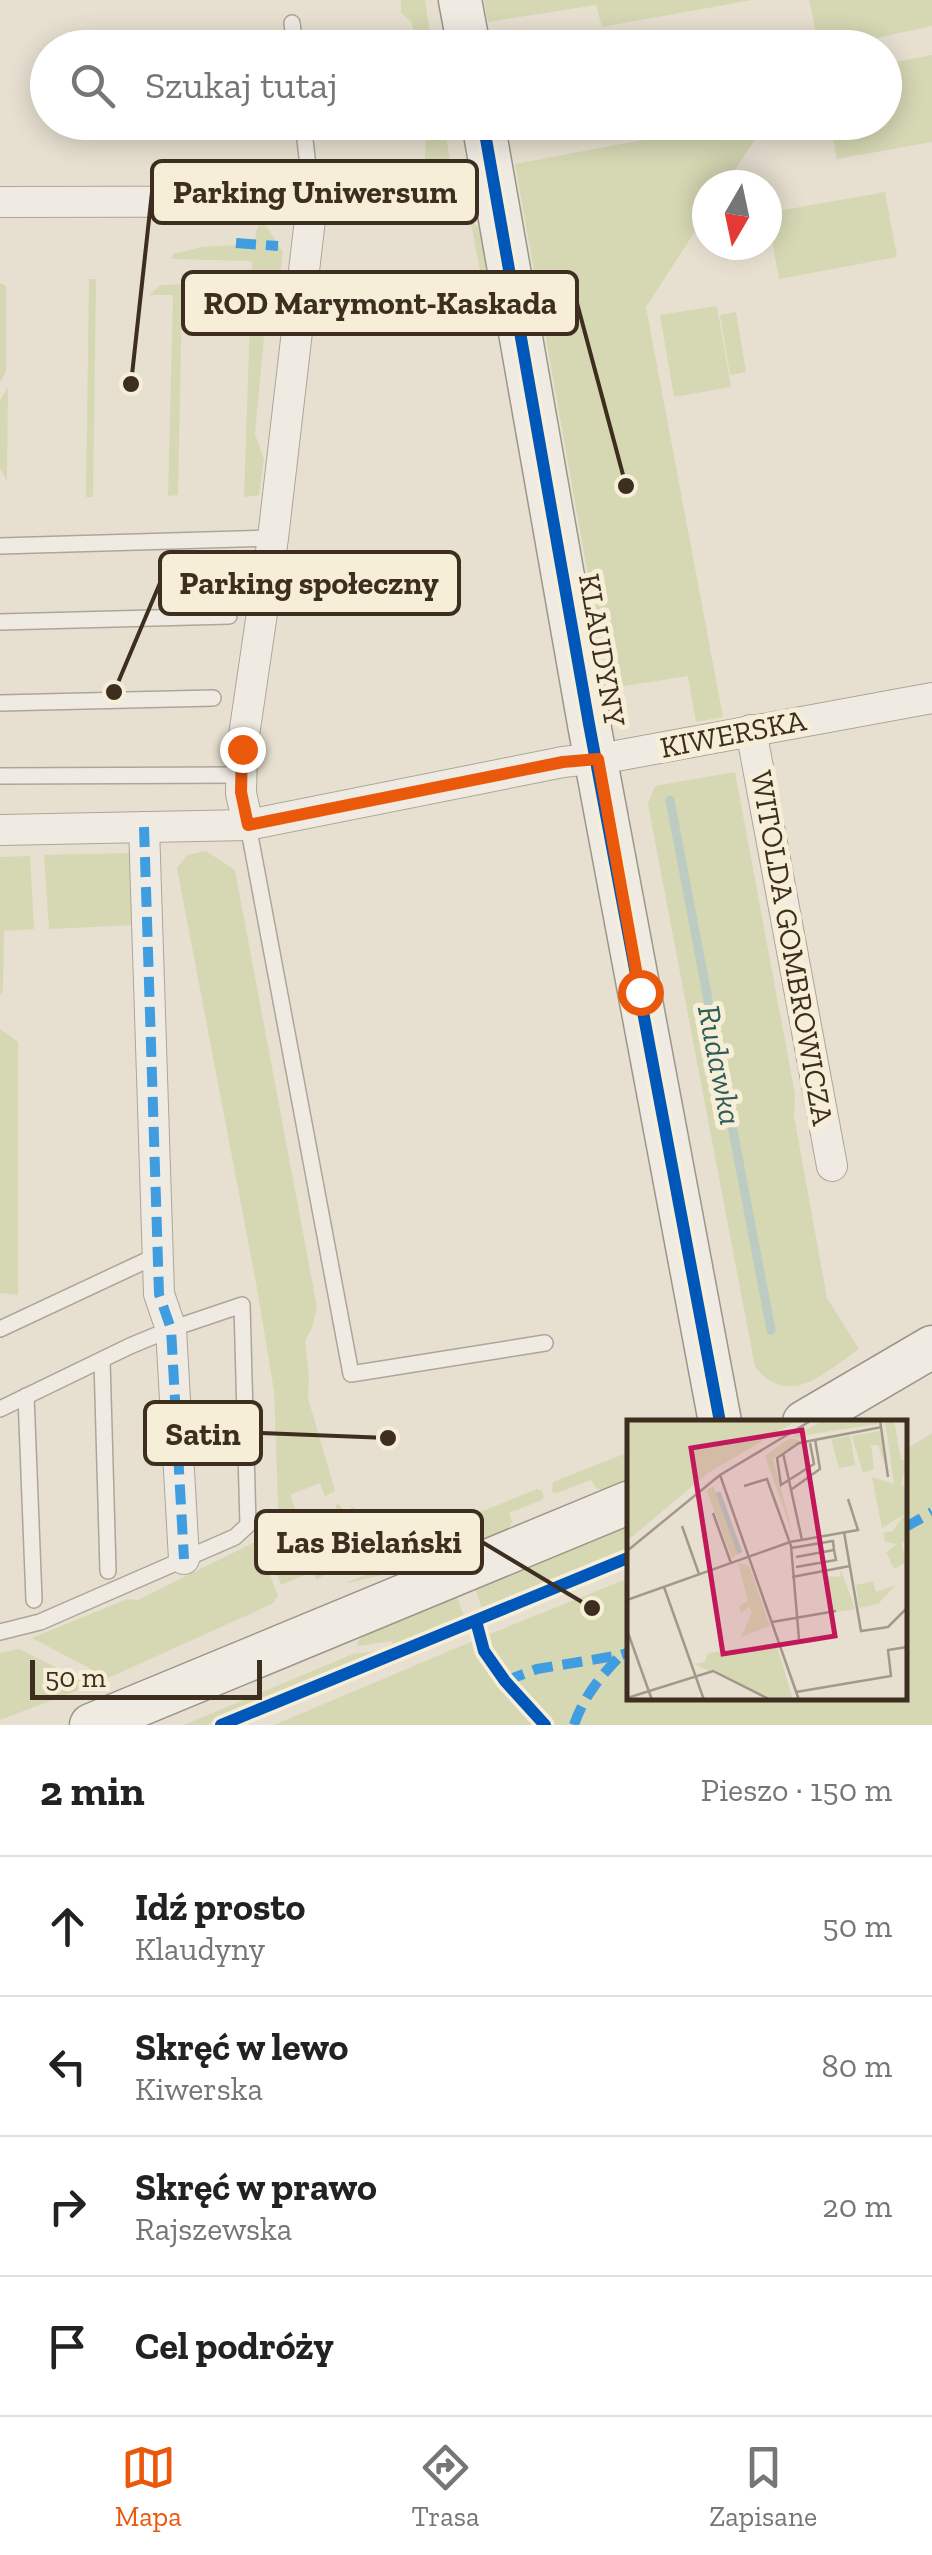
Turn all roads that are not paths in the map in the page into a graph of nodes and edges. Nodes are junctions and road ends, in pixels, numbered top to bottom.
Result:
1 (460, 0) edge
2 (292, 22) dead end
3 (293, 30) edge
4 (465, 30) edge
5 (305, 140) edge
6 (486, 140) edge
7 (496, 196) junction
8 (0, 202) edge
9 (312, 202) junction
10 (273, 538) junction
11 (0, 546) edge
12 (229, 616) dead end
13 (0, 622) edge
14 (213, 698) dead end
15 (932, 698) edge
16 (0, 703) edge
17 (751, 730) junction
18 (598, 759) junction
19 (241, 775) junction
20 (0, 776) edge
21 (248, 825) junction
22 (144, 827) junction
23 (0, 830) edge
24 (832, 1166) dead end
25 (158, 1255) junction
26 (0, 1328) edge
27 (172, 1328) junction
28 (545, 1343) dead end
29 (932, 1346) edge
30 (102, 1360) junction
31 (26, 1396) junction
32 (0, 1409) edge
33 (720, 1420) edge
34 (807, 1420) edge
35 (627, 1503) edge
36 (184, 1560) junction
37 (108, 1571) dead end
38 (34, 1600) dead end
39 (0, 1632) edge
40 (91, 1725) edge

1 - 4 street
2 - 3 lane
5 - 9 lane
6 - 7 street, KLAUDYNY
7 - 9 street
7 - 18 street, KLAUDYNY
8 - 9 street
9 - 10 street
10 - 11 lane
10 - 19 street
12 - 13 lane
14 - 16 lane
15 - 17 street, KIWERSKA
17 - 18 street, KIWERSKA
17 - 24 street, WITOLDA GOMBROWICZA
18 - 21 street, KIWERSKA
18 - 33 street, KLAUDYNY
19 - 20 lane
19 - 21 street
21 - 22 street, KIWERSKA
21 - 28 lane
22 - 23 street, KIWERSKA
22 - 25 street
25 - 26 lane
25 - 27 street
27 - 30 lane
27 - 36 street
27 - 36 lane
29 - 34 street
30 - 31 lane
30 - 37 lane
31 - 32 lane
31 - 38 lane
35 - 40 street
36 - 39 lane

